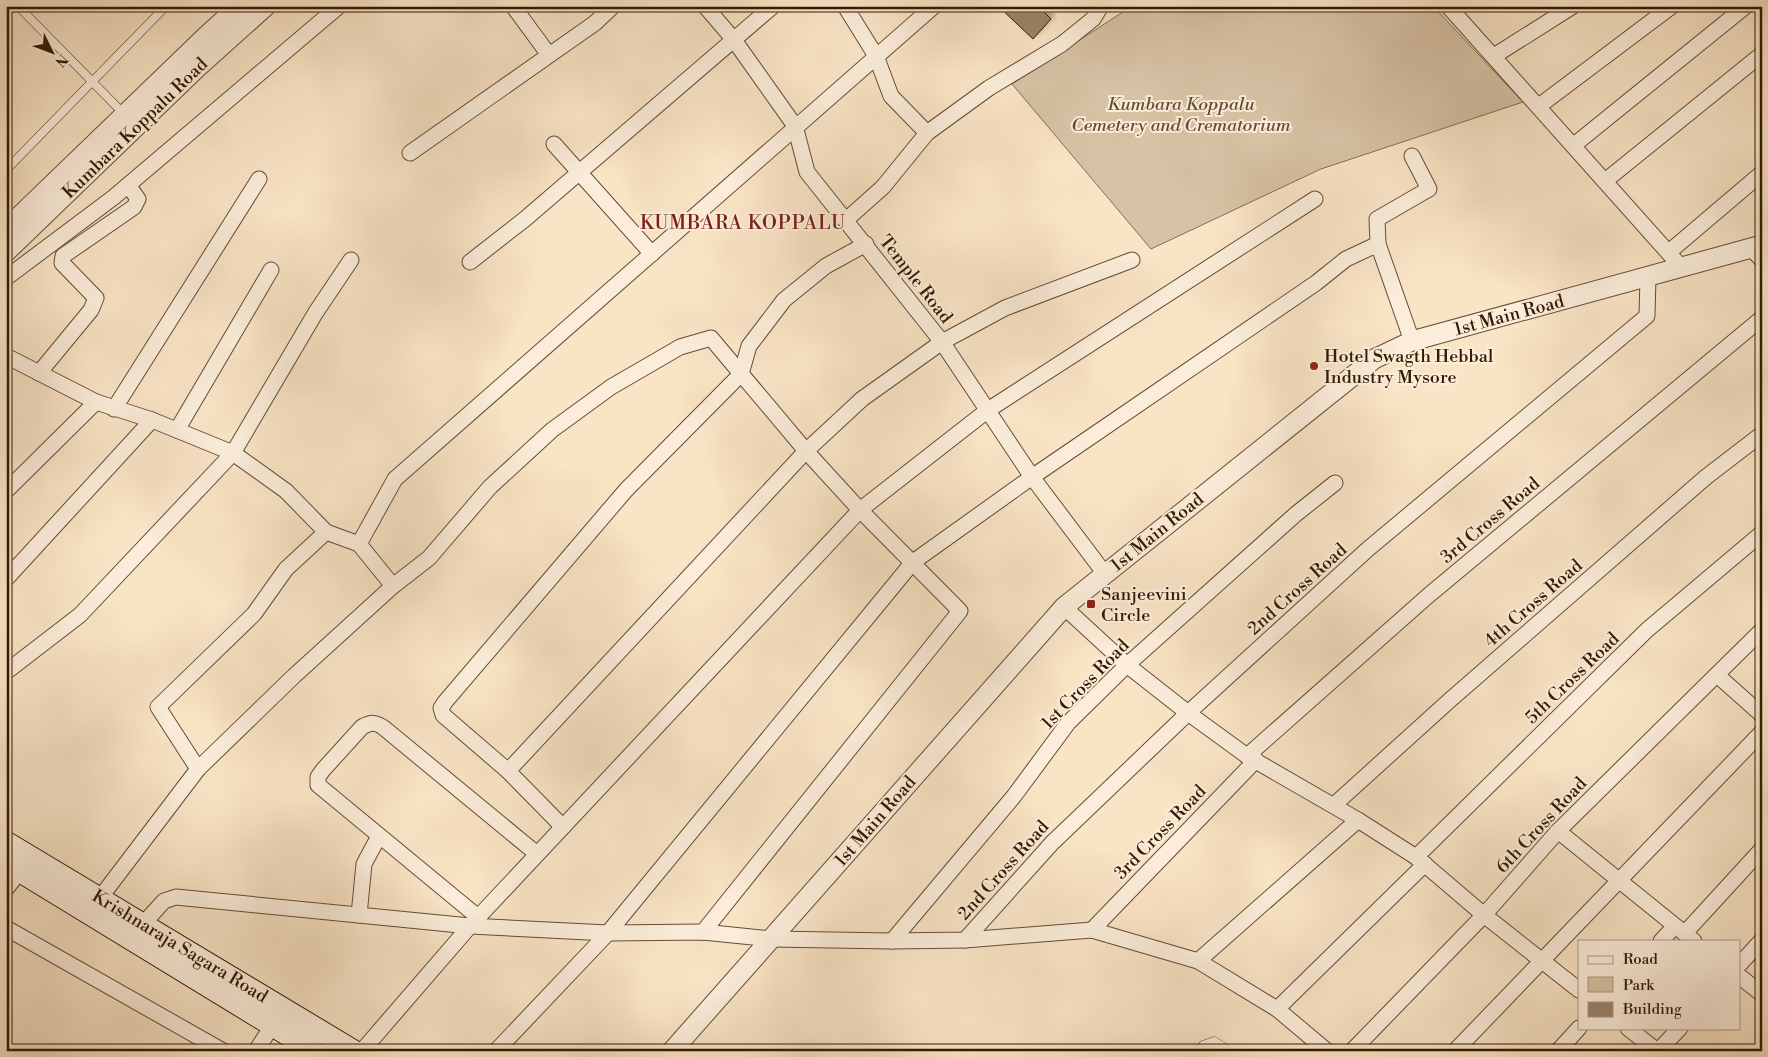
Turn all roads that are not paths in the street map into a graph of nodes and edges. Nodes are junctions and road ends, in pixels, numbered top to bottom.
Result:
1 (13, 6) edge
2 (18, 6) edge
3 (166, 6) edge
4 (239, 6) edge
5 (266, 6) edge
6 (339, 6) edge
7 (513, 6) edge
8 (613, 6) edge
9 (705, 6) edge
10 (773, 6) edge
11 (845, 6) edge
12 (934, 6) edge
13 (1101, 6) edge
14 (1448, 6) edge
15 (1573, 6) edge
16 (1672, 6) edge
17 (1746, 6) edge
18 (6, 14) edge
19 (734, 40) junction
20 (1762, 54) edge
21 (549, 55) junction
22 (876, 56) junction
23 (1494, 56) junction
24 (93, 82) junction
25 (1539, 106) junction
26 (124, 114) junction
27 (795, 126) junction
28 (927, 133) junction
29 (554, 144) dead end
30 (1574, 145) junction
31 (410, 153) dead end
32 (1412, 156) dead end
33 (6, 170) edge
34 (578, 173) junction
35 (1762, 173) edge
36 (259, 179) dead end
37 (1605, 181) junction
38 (128, 185) junction
39 (1315, 199) dead end
40 (846, 220) junction
41 (6, 229) edge
42 (866, 244) junction
43 (1378, 244) junction
44 (1758, 251) edge
45 (6, 252) edge
46 (1669, 252) junction
47 (652, 254) junction
48 (352, 260) dead end
49 (1132, 260) dead end
50 (470, 262) dead end
51 (1682, 268) junction
52 (271, 270) dead end
53 (1648, 277) junction
54 (6, 278) edge
55 (1762, 318) edge
56 (1412, 341) junction
57 (942, 342) junction
58 (6, 356) edge
59 (39, 373) junction
60 (741, 374) junction
61 (96, 402) junction
62 (114, 409) junction
63 (988, 410) junction
64 (152, 420) junction
65 (177, 430) junction
66 (1762, 434) edge
67 (806, 451) junction
68 (232, 453) junction
69 (1032, 477) junction
70 (1335, 483) dead end
71 (6, 491) edge
72 (860, 510) junction
73 (326, 532) junction
74 (1762, 533) edge
75 (359, 544) junction
76 (913, 562) junction
77 (1105, 574) junction
78 (6, 578) edge
79 (393, 586) junction
80 (1064, 607) junction
81 (1762, 630) edge
82 (1127, 665) junction
83 (6, 672) edge
84 (1717, 675) junction
85 (1188, 713) junction
86 (1762, 715) edge
87 (1762, 732) edge
88 (1251, 758) junction
89 (198, 769) junction
90 (508, 771) junction
91 (1334, 805) junction
92 (1358, 820) junction
93 (563, 827) junction
94 (1558, 831) junction
95 (379, 836) junction
96 (6, 842) edge
97 (1762, 848) edge
98 (537, 854) junction
99 (1420, 861) junction
100 (13, 867) edge
101 (1621, 881) junction
102 (6, 889) edge
103 (100, 898) junction
104 (359, 915) junction
105 (1484, 915) junction
106 (474, 922) junction
107 (143, 924) junction
108 (6, 928) edge
109 (1092, 930) junction
110 (703, 932) junction
111 (608, 933) junction
112 (1684, 934) edge
113 (771, 939) junction
114 (965, 940) junction
115 (1664, 940) edge
116 (1762, 940) edge
117 (892, 941) junction
118 (1542, 960) junction
119 (1198, 961) junction
120 (1740, 964) edge
121 (1740, 977) edge
122 (1578, 989) edge
123 (1762, 994) edge
124 (1277, 1009) junction
125 (278, 1016) junction
126 (1578, 1029) edge
127 (1631, 1030) edge
128 (1678, 1030) edge
129 (223, 1051) edge
130 (256, 1051) edge
131 (314, 1051) edge
132 (354, 1051) edge
133 (362, 1051) edge
134 (496, 1051) edge
135 (672, 1051) edge
136 (1198, 1051) edge
137 (1230, 1051) edge
138 (1327, 1051) edge
139 (1352, 1051) edge
140 (1455, 1051) edge
141 (1558, 1051) edge
142 (1658, 1051) edge

1 - 18 lane
2 - 24 lane
3 - 24 lane
4 - 26 street, Kumbara Koppalu Road
5 - 45 street, Kumbara Koppalu Road
6 - 38 street
7 - 21 street
8 - 21 street
9 - 19 street, Temple Road
10 - 19 street
11 - 22 street
12 - 22 street
13 - 28 street
14 - 23 street
15 - 23 street
16 - 25 street
17 - 30 street
19 - 27 street, Temple Road
19 - 34 street
20 - 37 street
21 - 31 street
22 - 27 street
22 - 28 street
23 - 25 street
24 - 26 lane
24 - 33 lane
25 - 30 street
26 - 41 street, Kumbara Koppalu Road
27 - 40 street, Temple Road
27 - 47 street
28 - 40 street
29 - 34 street
30 - 37 street
32 - 43 street
34 - 47 street
34 - 50 street
35 - 46 street
36 - 62 street
37 - 46 street
38 - 54 street
38 - 59 street
39 - 63 street
40 - 42 street, Temple Road
42 - 57 street, Temple Road
42 - 60 street
43 - 56 street
43 - 69 street
44 - 51 street, 1st Main Road
46 - 51 street
47 - 75 street
48 - 68 street
49 - 57 street
51 - 53 street, 1st Main Road
52 - 65 street
53 - 56 street, 1st Main Road
53 - 85 street, 2nd Cross Road
55 - 88 street, 3rd Cross Road
56 - 77 street, 1st Main Road
57 - 63 street, Temple Road
57 - 67 street
58 - 59 street
59 - 61 street
60 - 67 street
60 - 79 street
60 - 90 street
61 - 62 street
61 - 71 street
62 - 64 street
63 - 69 street, Temple Road
63 - 72 street
64 - 65 street
64 - 78 street
65 - 68 street
66 - 91 street, 4th Cross Road
67 - 72 street
67 - 90 street
68 - 73 street
68 - 83 street
69 - 76 street
69 - 77 street, Temple Road
70 - 82 street, 1st Cross Road
72 - 76 street
72 - 93 street
73 - 75 street
73 - 89 street
74 - 99 street, 5th Cross Road
75 - 79 street
76 - 110 street
76 - 111 street
77 - 80 street, 1st Main Road
79 - 89 street
80 - 82 street
80 - 113 street, 1st Main Road
81 - 84 street, 6th Cross Road
82 - 85 street
82 - 117 street, 1st Cross Road
84 - 86 street
84 - 94 street, 6th Cross Road
85 - 88 street
85 - 114 street, 2nd Cross Road
87 - 101 street
88 - 91 street
88 - 109 street, 3rd Cross Road
89 - 103 street
90 - 93 street
91 - 92 street
92 - 99 street
92 - 119 street
93 - 98 street
94 - 101 street
94 - 105 street, 6th Cross Road
95 - 98 street
95 - 104 street
95 - 106 street
96 - 103 main road, Krishnaraja Sagara Road
97 - 112 street
98 - 106 street
99 - 105 street
99 - 124 street, 5th Cross Road
100 - 102 street
100 - 125 main road, Krishnaraja Sagara Road
101 - 112 street
101 - 118 street
103 - 107 main road, Krishnaraja Sagara Road
104 - 106 street
104 - 107 street
105 - 118 street
105 - 139 street, 6th Cross Road
106 - 111 street
106 - 133 street
107 - 125 main road, Krishnaraja Sagara Road
108 - 129 street
109 - 114 street
109 - 119 street
110 - 111 street
110 - 113 street
111 - 134 street
112 - 115 street
113 - 117 street
113 - 135 street, 1st Main Road
114 - 117 street
116 - 120 street
118 - 122 street
118 - 140 street
119 - 124 street
121 - 123 street
124 - 138 street
125 - 130 street
125 - 131 main road, Krishnaraja Sagara Road
125 - 132 main road, Krishnaraja Sagara Road
126 - 141 street
127 - 142 street
128 - 142 street
136 - 137 lane

